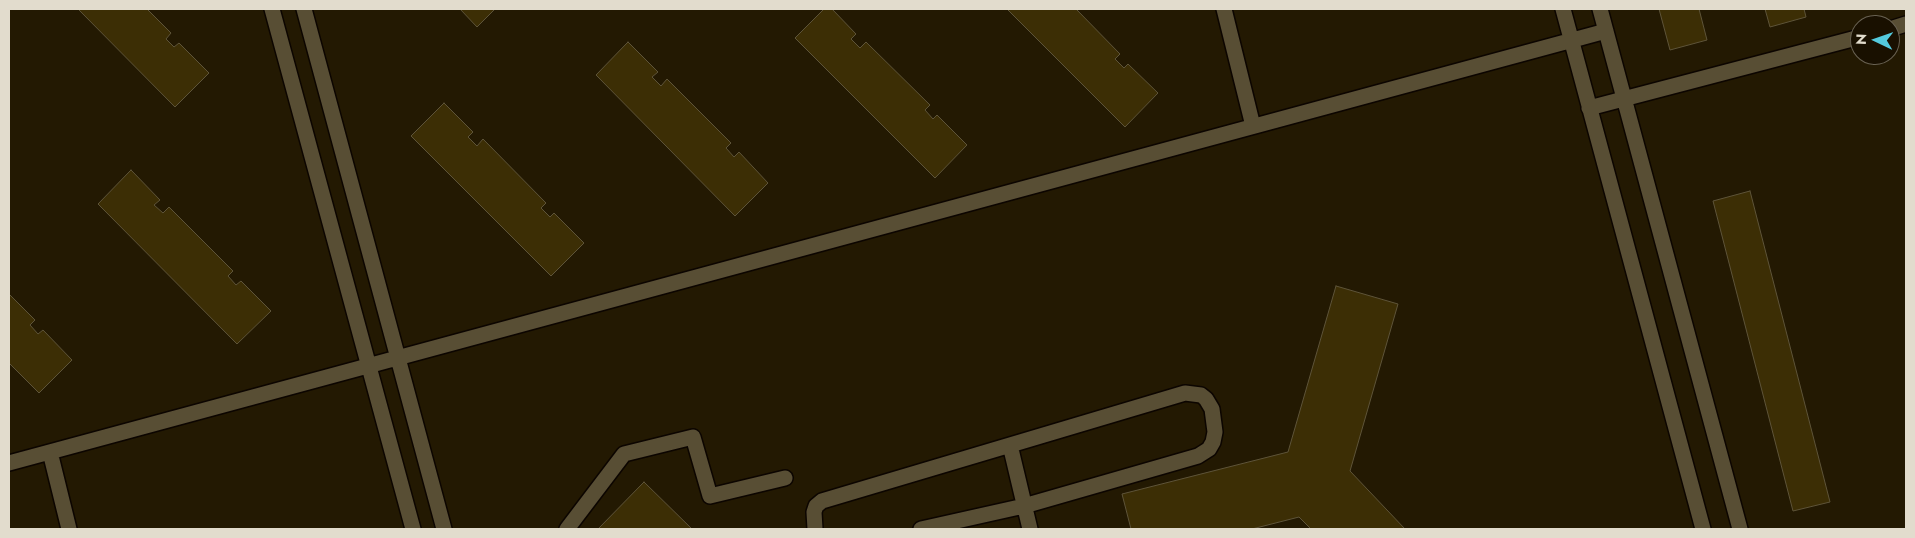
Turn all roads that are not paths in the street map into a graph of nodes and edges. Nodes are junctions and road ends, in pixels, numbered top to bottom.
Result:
1 (272, 9) edge
2 (304, 9) edge
3 (1224, 9) edge
4 (1563, 9) edge
5 (1600, 9) edge
6 (1606, 31) junction
7 (1850, 39) edge
8 (1571, 40) junction
9 (1624, 99) junction
10 (1589, 108) junction
11 (1253, 126) junction
12 (398, 357) junction
13 (369, 365) junction
14 (1010, 445) junction
15 (50, 452) junction
16 (9, 463) edge
17 (785, 478) dead end
18 (1024, 506) junction
19 (69, 529) edge
20 (413, 529) edge
21 (444, 529) edge
22 (567, 529) edge
23 (815, 529) edge
24 (921, 529) edge
25 (1030, 529) edge
26 (1703, 529) edge
27 (1740, 529) edge

1 - 13 street
2 - 12 street
3 - 11 street
4 - 8 street
5 - 6 street
6 - 8 street
6 - 9 street
7 - 9 street
8 - 10 street
8 - 11 street
9 - 10 street
9 - 27 street
10 - 26 street
11 - 12 street
12 - 13 street
12 - 21 street
13 - 15 street
13 - 20 street
14 - 18 street
14 - 18 street
14 - 23 street
15 - 16 street
15 - 19 street
17 - 22 street
18 - 24 street
18 - 25 street

